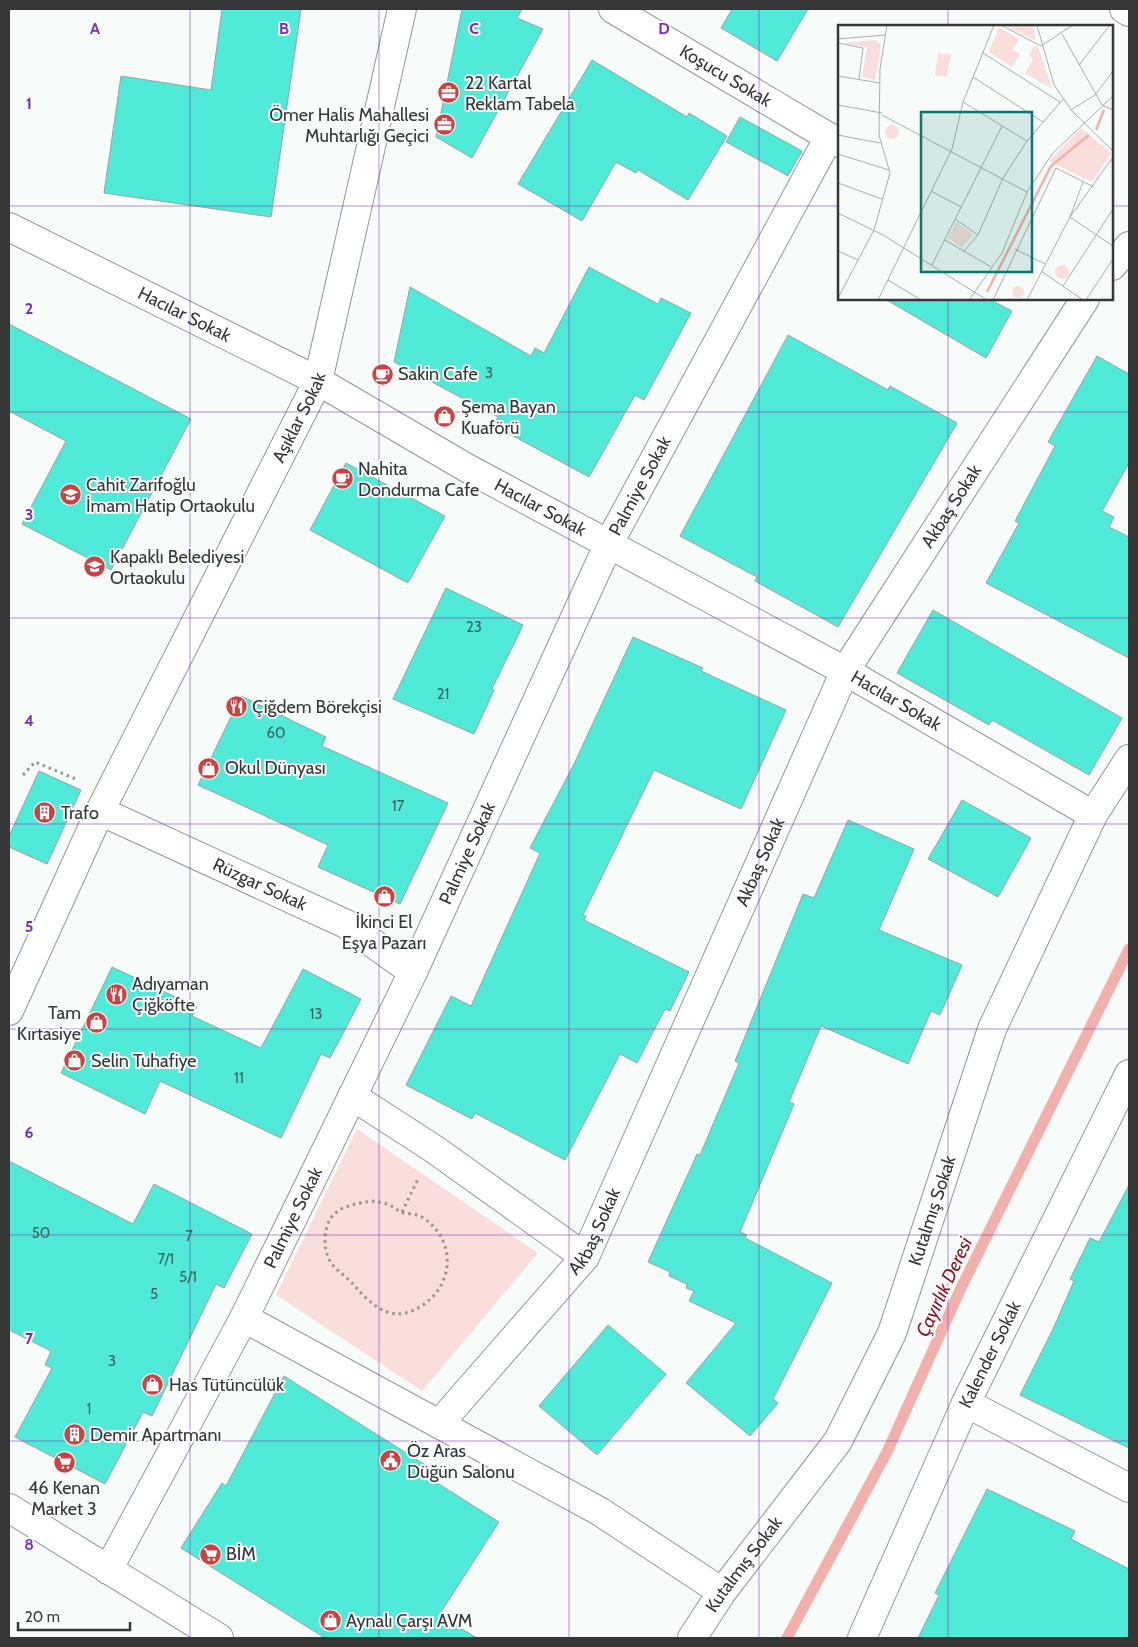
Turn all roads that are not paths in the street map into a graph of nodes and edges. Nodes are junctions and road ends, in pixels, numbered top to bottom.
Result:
1 (402, 9) edge
2 (613, 9) edge
3 (1124, 9) edge
4 (1129, 12) edge
5 (834, 140) edge
6 (9, 227) edge
7 (1129, 246) edge
8 (1113, 265) edge
9 (1084, 300) edge
10 (318, 380) junction
11 (609, 543) junction
12 (845, 671) junction
13 (1129, 758) edge
14 (100, 811) junction
15 (1093, 815) junction
16 (413, 972) junction
17 (9, 1011) edge
18 (1129, 1074) edge
19 (352, 1096) junction
20 (585, 1257) junction
21 (244, 1318) junction
22 (966, 1402) junction
23 (439, 1424) junction
24 (1129, 1488) edge
25 (9, 1508) edge
26 (108, 1570) junction
27 (722, 1592) junction
28 (219, 1638) edge
29 (692, 1638) edge
30 (862, 1638) edge

1 - 10 street, Aşıklar Sokak
2 - 5 street, Koşucu Sokak
3 - 4 street
5 - 11 street, Palmiye Sokak
6 - 10 street, Hacılar Sokak
7 - 8 street
9 - 12 street, Akbaş Sokak
10 - 11 street, Hacılar Sokak
10 - 14 street, Aşıklar Sokak
11 - 12 street, Hacılar Sokak
11 - 16 street, Palmiye Sokak
12 - 15 street, Hacılar Sokak
12 - 20 street, Akbaş Sokak
13 - 15 street, Kutalmış Sokak
14 - 16 street, Rüzgar Sokak
14 - 17 street, Aşıklar Sokak
15 - 27 street, Kutalmış Sokak
16 - 19 street, Palmiye Sokak
18 - 22 street, Kalender Sokak
19 - 20 street
19 - 21 street, Palmiye Sokak
20 - 23 street, Akbaş Sokak
21 - 23 street
21 - 26 street, Palmiye Sokak
22 - 24 street
22 - 30 street, Kalender Sokak
23 - 27 street
25 - 26 street
26 - 28 street
27 - 29 street, Kutalmış Sokak

